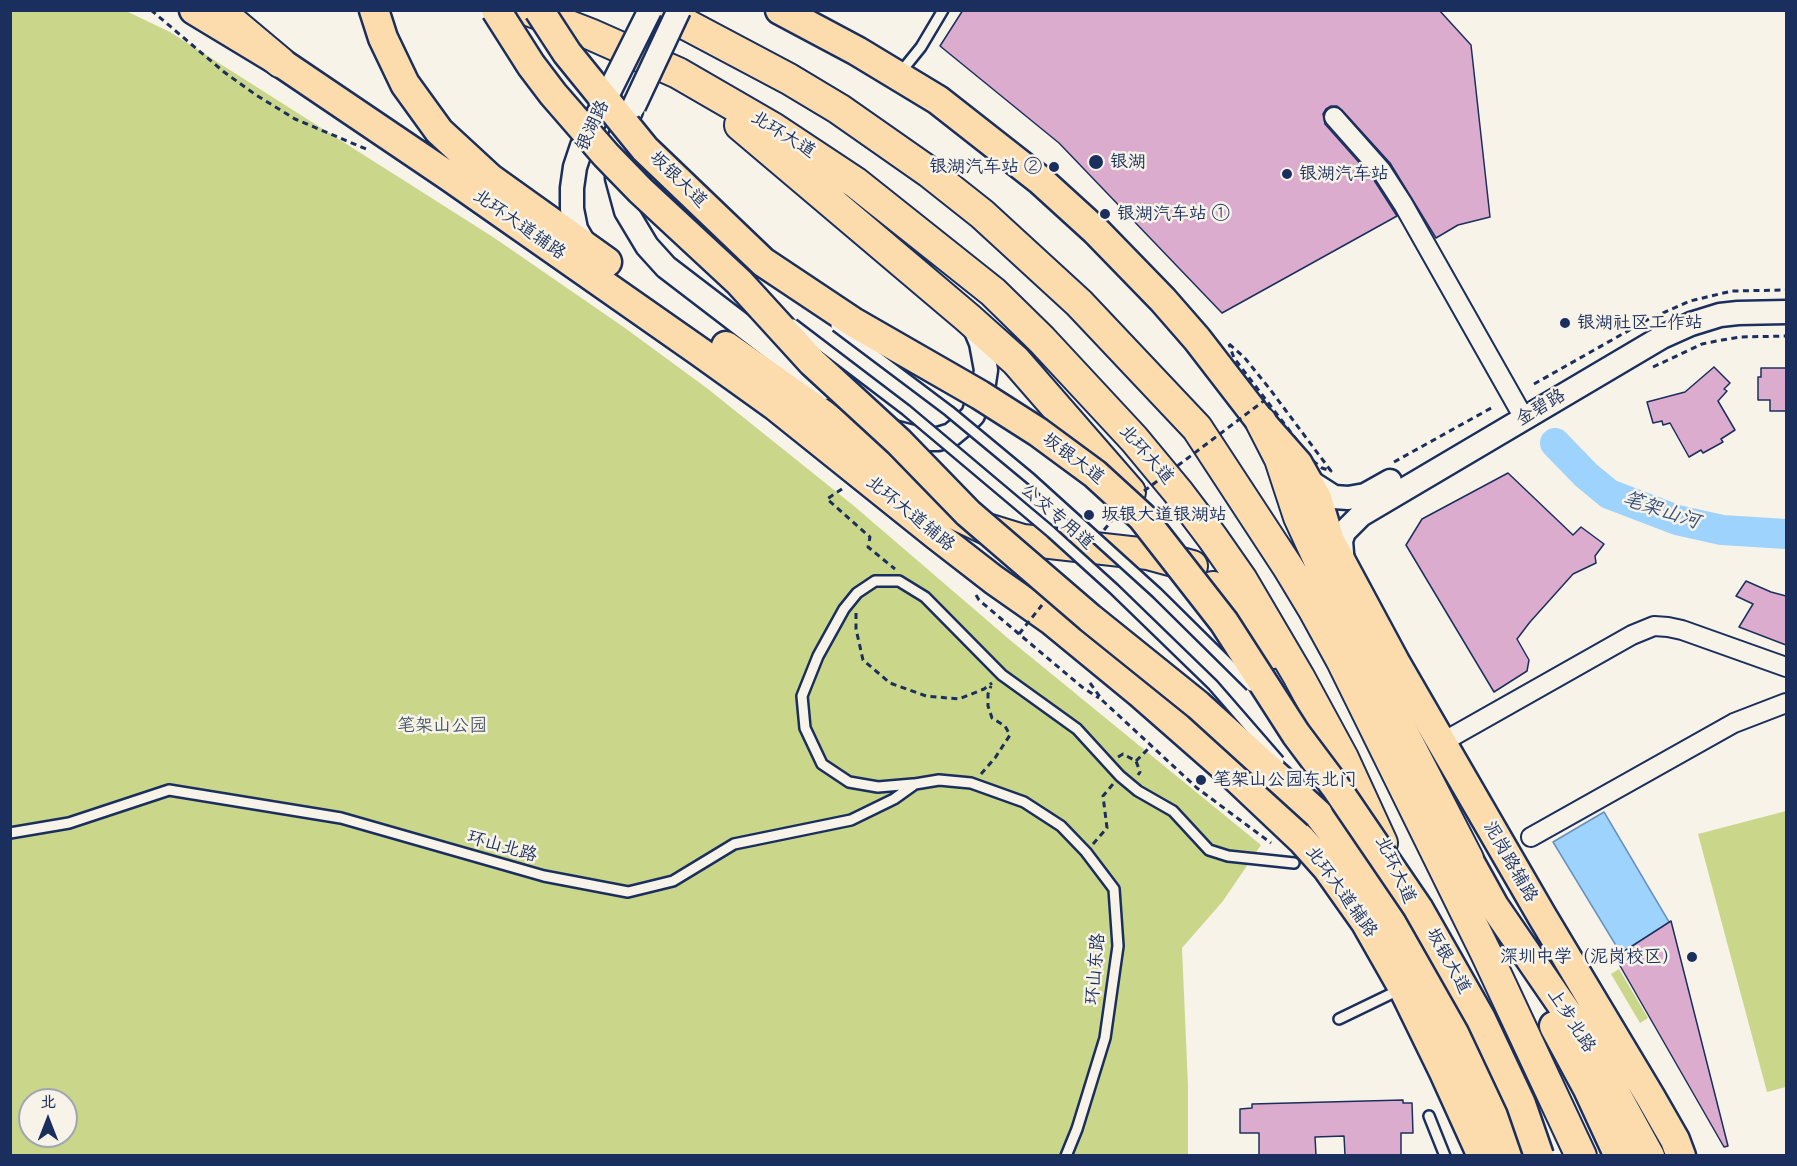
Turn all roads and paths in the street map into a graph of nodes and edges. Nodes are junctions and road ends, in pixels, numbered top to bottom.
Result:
1 (151, 10) edge
2 (194, 10) edge
3 (218, 10) edge
4 (374, 10) edge
5 (496, 10) edge
6 (528, 10) edge
7 (539, 10) edge
8 (650, 10) edge
9 (658, 10) edge
10 (679, 10) edge
11 (780, 10) edge
12 (799, 10) edge
13 (943, 10) edge
14 (820, 31) junction
15 (280, 62) junction
16 (678, 73) junction
17 (899, 75) junction
18 (1334, 117) dead end
19 (372, 152) dead end
20 (587, 248) junction
21 (763, 262) junction
22 (739, 282) junction
23 (1786, 300) edge
24 (815, 309) dead end
25 (1786, 312) edge
26 (824, 317) dead end
27 (968, 318) junction
28 (1786, 336) edge
29 (1229, 344) dead end
30 (1648, 369) dead end
31 (1493, 407) dead end
32 (1263, 411) junction
33 (1521, 413) junction
34 (1197, 428) junction
35 (1392, 463) dead end
36 (1321, 472) junction
37 (846, 487) dead end
38 (1142, 492) dead end
39 (924, 499) junction
40 (1343, 567) junction
41 (1198, 568) junction
42 (899, 581) junction
43 (857, 593) junction
44 (979, 600) dead end
45 (1333, 602) junction
46 (1051, 620) junction
47 (1786, 668) edge
48 (1002, 675) junction
49 (1299, 677) junction
50 (992, 684) junction
51 (1786, 703) edge
52 (1296, 734) junction
53 (1441, 743) junction
54 (1152, 745) junction
55 (1123, 754) dead end
56 (1136, 761) junction
57 (1140, 772) dead end
58 (1120, 776) junction
59 (971, 783) junction
60 (915, 784) junction
61 (1318, 814) junction
62 (10, 833) edge
63 (1517, 844) junction
64 (1086, 852) junction
65 (1468, 859) joint
66 (1294, 863) joint
67 (1403, 988) junction
68 (1546, 995) junction
69 (1339, 1019) dead end
70 (1521, 1104) junction
71 (1429, 1116) dead end
72 (1066, 1155) edge
73 (1446, 1155) edge
74 (1482, 1155) edge
75 (1512, 1155) edge
76 (1540, 1155) edge
77 (1550, 1155) edge
78 (1581, 1155) edge
79 (1619, 1155) edge
80 (1650, 1155) edge
81 (1681, 1155) edge

1 - 19 path
2 - 15 main road, 北环大道辅路
3 - 15 highway
4 - 20 main road
5 - 22 main road, 坂银大道, bridge
6 - 16 highway, 北环大道
7 - 21 main road, 坂银大道, bridge
8 - 20 street, 银湖路, bridge
9 - 34 highway
10 - 27 street, bridge
11 - 14 main road
12 - 14 street
13 - 17 lane
14 - 17 main road
15 - 46 main road, 北环大道辅路
16 - 27 highway
16 - 49 highway, 北环大道
17 - 32 main road
18 - 33 street
20 - 39 main road
21 - 24 lane, bridge
21 - 52 main road, 坂银大道, bridge
22 - 61 main road, 坂银大道, bridge
22 - 61 lane, 公交专用道, bridge
23 - 33 street, 金碧路
25 - 33 street, 金碧路
26 - 52 lane, 公交专用道, bridge
27 - 41 highway
28 - 30 path
29 - 36 path
31 - 35 path
32 - 36 main road
32 - 38 path, bridge
32 - 45 highway
33 - 36 street, 金碧路
33 - 40 street, 金碧路
34 - 45 highway
34 - 78 highway
36 - 40 main road
37 - 42 path
39 - 41 highway
39 - 46 main road
40 - 53 main road, 泥岗路辅路
41 - 49 highway
42 - 43 lane
42 - 48 lane
43 - 50 path
43 - 60 lane
44 - 54 path
45 - 65 highway
46 - 67 main road, 北环大道辅路
47 - 53 street
48 - 50 path
48 - 58 lane
49 - 76 highway, 北环大道
50 - 59 path
51 - 63 street
52 - 70 main road, 坂银大道, bridge
53 - 63 main road, 泥岗路辅路
54 - 56 path
54 - 66 path
55 - 56 path
56 - 57 path
58 - 64 path
58 - 66 lane
59 - 60 lane, 环山北路
59 - 64 lane, 环山东路
60 - 62 lane, 环山北路
61 - 75 main road, 坂银大道
63 - 81 main road, 泥岗路辅路
64 - 72 lane, 环山东路
65 - 68 main road, 上步北路
67 - 69 lane
67 - 74 main road, 北环大道辅路
68 - 79 main road
68 - 80 main road, 上步北路
70 - 76 main road, bridge
70 - 77 main road, 坂银大道, bridge
71 - 73 lane

